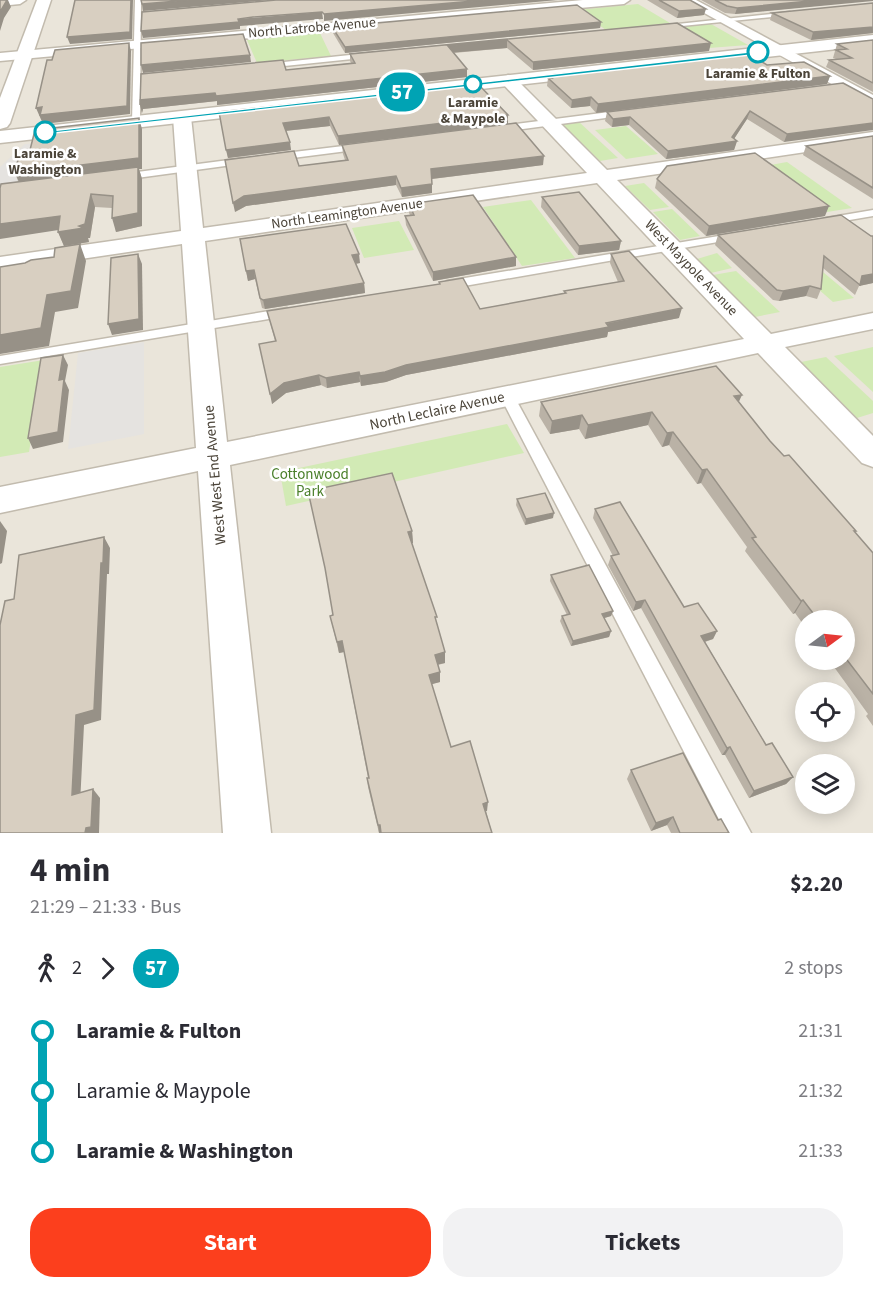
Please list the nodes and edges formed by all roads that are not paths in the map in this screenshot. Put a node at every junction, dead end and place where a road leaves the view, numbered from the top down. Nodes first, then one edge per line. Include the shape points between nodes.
1 (20, 0) edge
2 (44, 0) edge
3 (138, 0) edge
4 (624, 0) edge
5 (687, 0) edge
6 (0, 2) edge
7 (796, 13) edge
8 (149, 14) edge
9 (137, 15) junction
10 (724, 20) junction
11 (652, 27) edge
12 (873, 40) edge
13 (137, 44) junction
14 (779, 50) junction
15 (24, 54) junction
16 (382, 54) edge
17 (0, 57) edge
18 (254, 67) edge
19 (148, 77) edge
20 (136, 78) junction
21 (508, 80) junction
22 (844, 86) junction
23 (826, 88) edge
24 (873, 102) edge
25 (638, 112) edge
26 (182, 117) junction
27 (136, 122) junction
28 (0, 123) edge
29 (550, 123) junction
30 (494, 130) edge
31 (0, 137) edge
32 (873, 137) edge
33 (365, 146) edge
34 (271, 158) edge
35 (260, 159) edge
36 (187, 168) junction
37 (602, 177) junction
38 (113, 178) edge
39 (873, 213) edge
40 (814, 223) edge
41 (756, 233) edge
42 (193, 236) junction
43 (671, 248) junction
44 (0, 264) edge
45 (436, 287) edge
46 (298, 311) edge
47 (873, 321) edge
48 (201, 327) junction
49 (764, 344) junction
50 (0, 360) edge
51 (507, 396) junction
52 (873, 455) edge
53 (213, 456) junction
54 (0, 500) edge
55 (247, 833) edge
56 (739, 833) edge

1 - 6 street
2 - 15 street
3 - 9 lane
4 - 13 street, North Latrobe Avenue
5 - 10 street
7 - 10 lane
8 - 9 lane
9 - 13 lane
10 - 11 lane
10 - 14 street
12 - 14 street
13 - 15 street, North Latrobe Avenue
13 - 20 lane
14 - 21 street
14 - 22 street
15 - 17 street, North Latrobe Avenue
15 - 28 street
16 - 18 lane
19 - 20 lane
20 - 27 lane
21 - 26 street
21 - 29 street, West Maypole Avenue
22 - 23 lane
22 - 24 street
25 - 29 lane
26 - 27 street
26 - 36 street, West West End Avenue
27 - 31 street
29 - 30 lane
29 - 37 street, West Maypole Avenue
32 - 37 street, North Leamington Avenue
33 - 34 lane
35 - 36 lane
36 - 38 lane
36 - 42 street, West West End Avenue
37 - 42 street, North Leamington Avenue
37 - 43 street, West Maypole Avenue
39 - 40 lane
41 - 43 lane
42 - 44 street, North Leamington Avenue
42 - 48 street, West West End Avenue
43 - 45 lane
43 - 49 street, West Maypole Avenue
46 - 48 lane
47 - 49 street, North Leclaire Avenue
48 - 50 lane
48 - 53 street, West West End Avenue
49 - 51 street, North Leclaire Avenue
49 - 52 street, West Maypole Avenue
51 - 53 street, North Leclaire Avenue
51 - 56 lane
53 - 54 street, North Leclaire Avenue
53 - 55 street, West West End Avenue

